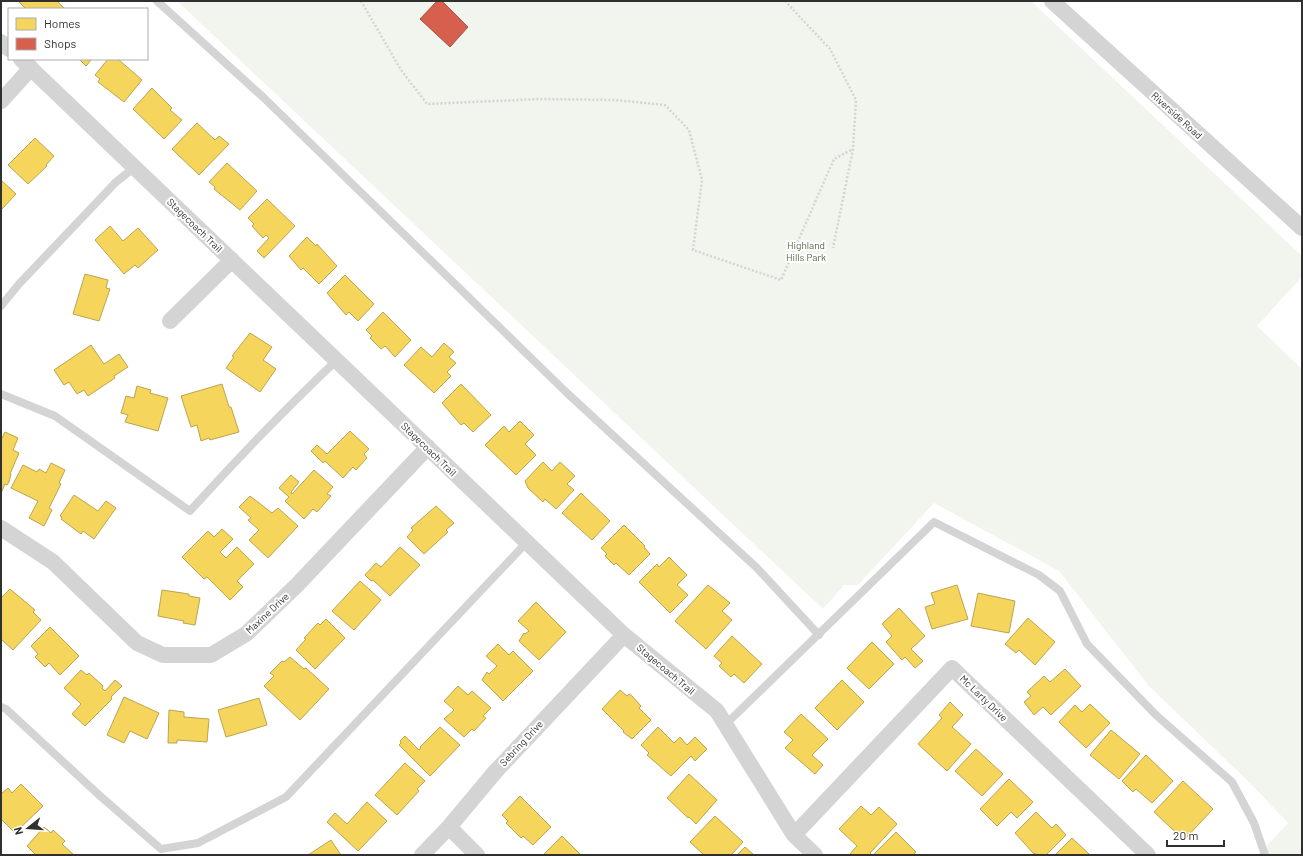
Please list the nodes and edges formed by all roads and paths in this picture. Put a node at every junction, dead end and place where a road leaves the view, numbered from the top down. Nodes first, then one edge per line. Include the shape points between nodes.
1 (157, 1) edge
2 (361, 1) edge
3 (785, 1) edge
4 (1052, 1) edge
5 (26, 64) edge
6 (1, 101) edge
7 (853, 149) junction
8 (135, 167) junction
9 (1302, 228) edge
10 (833, 248) dead end
11 (232, 260) junction
12 (1, 306) edge
13 (170, 321) dead end
14 (337, 360) junction
15 (1, 394) edge
16 (428, 447) junction
17 (1, 528) edge
18 (527, 542) junction
19 (624, 635) junction
20 (819, 635) junction
21 (1, 707) edge
22 (726, 725) junction
23 (449, 827) junction
24 (794, 835) junction
25 (422, 855) edge
26 (477, 855) edge
27 (815, 855) edge
28 (1148, 855) edge
29 (1265, 855) edge

1 - 20 lane via 264,98 567,393 757,568
2 - 7 path via 401,70 427,104 548,99 615,100 665,105 689,130 702,180 693,250 781,280 834,159
3 - 7 path via 830,49 856,100
4 - 9 street, Riverside Road
5 - 6 street
5 - 8 street, Stagecoach Trail
7 - 10 path
8 - 11 street, Stagecoach Trail
8 - 12 lane via 116,182 18,284
11 - 13 street
11 - 14 street, Stagecoach Trail
14 - 15 lane via 302,392 190,511 55,416
14 - 16 street, Stagecoach Trail
16 - 17 street, Maxine Drive via 292,590 246,634 211,655 164,655 137,643 53,562
16 - 18 street, Stagecoach Trail
18 - 19 street, Stagecoach Trail
18 - 21 lane via 286,796 198,843 161,849
19 - 22 street, Stagecoach Trail via 717,711
19 - 23 street, Sebring Drive via 495,772
20 - 22 lane
20 - 29 lane via 934,522 1039,576 1060,591 1087,644 1156,715 1232,782 1254,823
22 - 24 street, Stagecoach Trail
23 - 25 street, Sebring Drive
23 - 26 street
24 - 27 street, Stagecoach Trail
24 - 28 street, Mc Larty Drive via 952,668

